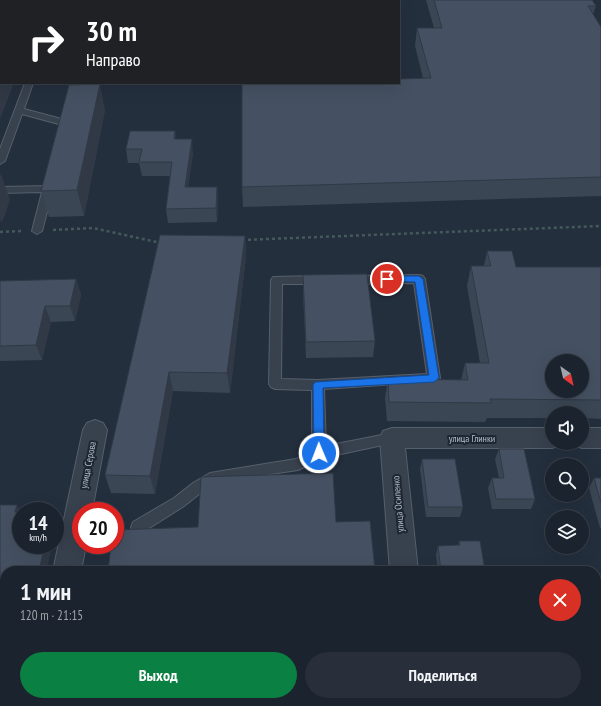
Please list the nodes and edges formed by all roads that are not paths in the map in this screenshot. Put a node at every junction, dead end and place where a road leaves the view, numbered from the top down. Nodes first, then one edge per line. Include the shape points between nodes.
1 (29, 84) edge
2 (19, 110) junction
3 (69, 111) edge
4 (0, 161) edge
5 (0, 190) edge
6 (37, 231) road end
7 (318, 385) junction
8 (95, 430) dead end
9 (392, 438) junction
10 (545, 438) edge
11 (589, 438) edge
12 (601, 438) edge
13 (319, 453) junction
14 (138, 527) dead end
15 (69, 566) edge
16 (404, 566) edge

1 - 2 lane
2 - 3 lane via 65,127
2 - 4 lane
5 - 6 lane via 49,185
7 - 7 lane via 434,378 419,279 277,280 275,384
7 - 13 lane
8 - 15 street, улица Серова
9 - 10 street, улица Глинки
9 - 13 lane
9 - 16 street, улица Осипенко
11 - 12 street
13 - 14 lane via 298,464 215,477

